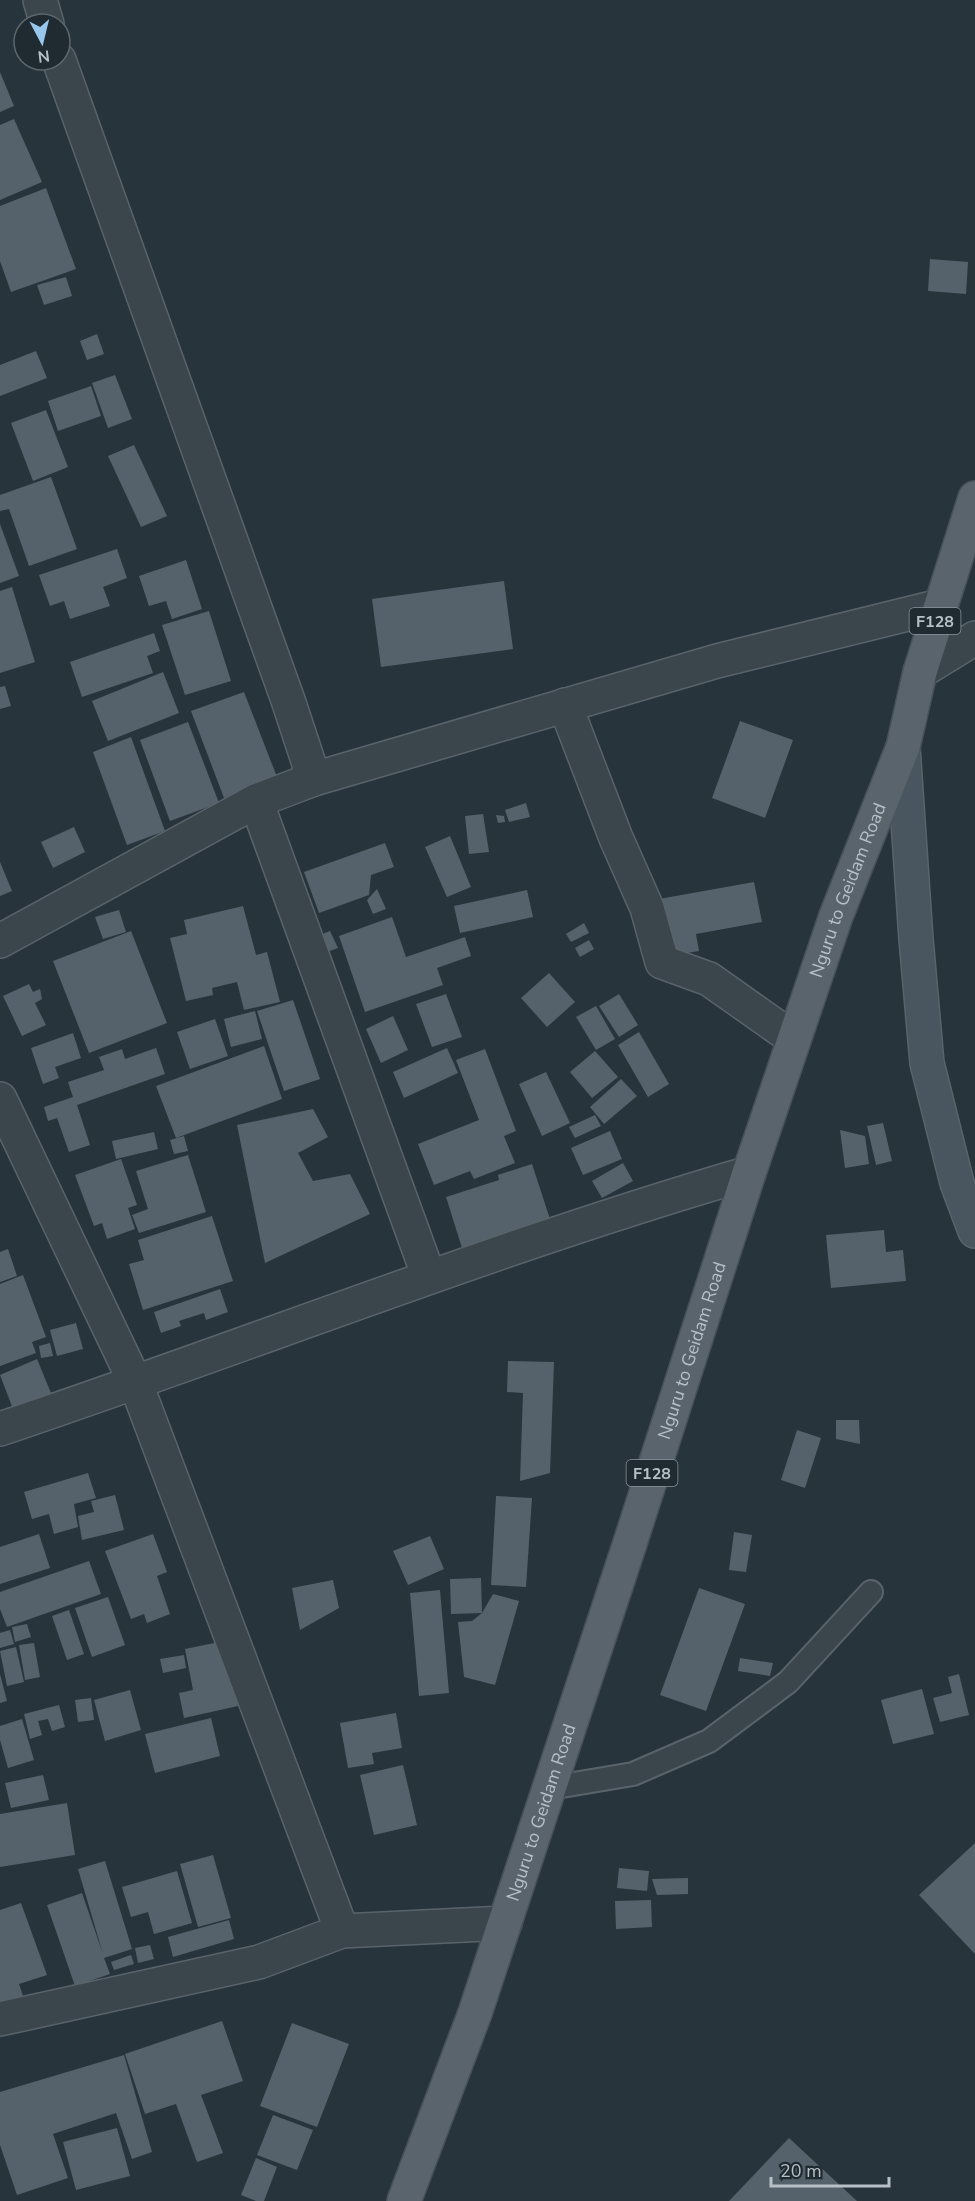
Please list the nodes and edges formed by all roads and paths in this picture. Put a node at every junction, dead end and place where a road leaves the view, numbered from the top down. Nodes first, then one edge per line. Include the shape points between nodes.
1 (63, 72) edge
2 (975, 498) edge
3 (965, 563) edge
4 (940, 606) junction
5 (975, 638) edge
6 (920, 672) junction
7 (565, 705) junction
8 (903, 747) junction
9 (314, 779) junction
10 (256, 801) junction
11 (0, 941) edge
12 (794, 1039) junction
13 (0, 1099) edge
14 (749, 1173) junction
15 (975, 1232) edge
16 (429, 1276) junction
17 (136, 1384) junction
18 (0, 1430) edge
19 (872, 1592) dead end
20 (550, 1788) junction
21 (505, 1923) junction
22 (342, 1932) junction
23 (0, 2019) edge
24 (404, 2201) edge

1 - 9 street
2 - 3 main road, Nguru to Geidam Road / F128
3 - 4 main road, Nguru to Geidam Road / F128
4 - 6 main road, Nguru to Geidam Road / F128
4 - 7 street via 717,661
5 - 6 street
6 - 8 main road, Nguru to Geidam Road / F128
7 - 9 street
7 - 12 street via 647,908 662,962 709,979
8 - 12 main road, Nguru to Geidam Road / F128 via 836,916
8 - 15 main road via 927,1063 957,1183
9 - 10 street
10 - 11 street
10 - 16 street
12 - 14 main road, Nguru to Geidam Road / F128
13 - 17 street
14 - 16 street
14 - 20 main road, Nguru to Geidam Road / F128
16 - 17 street
17 - 18 street
17 - 22 street
19 - 20 lane via 788,1682 709,1741 633,1774
20 - 21 main road, Nguru to Geidam Road / F128
21 - 22 street
21 - 24 main road, Nguru to Geidam Road / F128 via 476,2013
22 - 23 street via 259,1962

